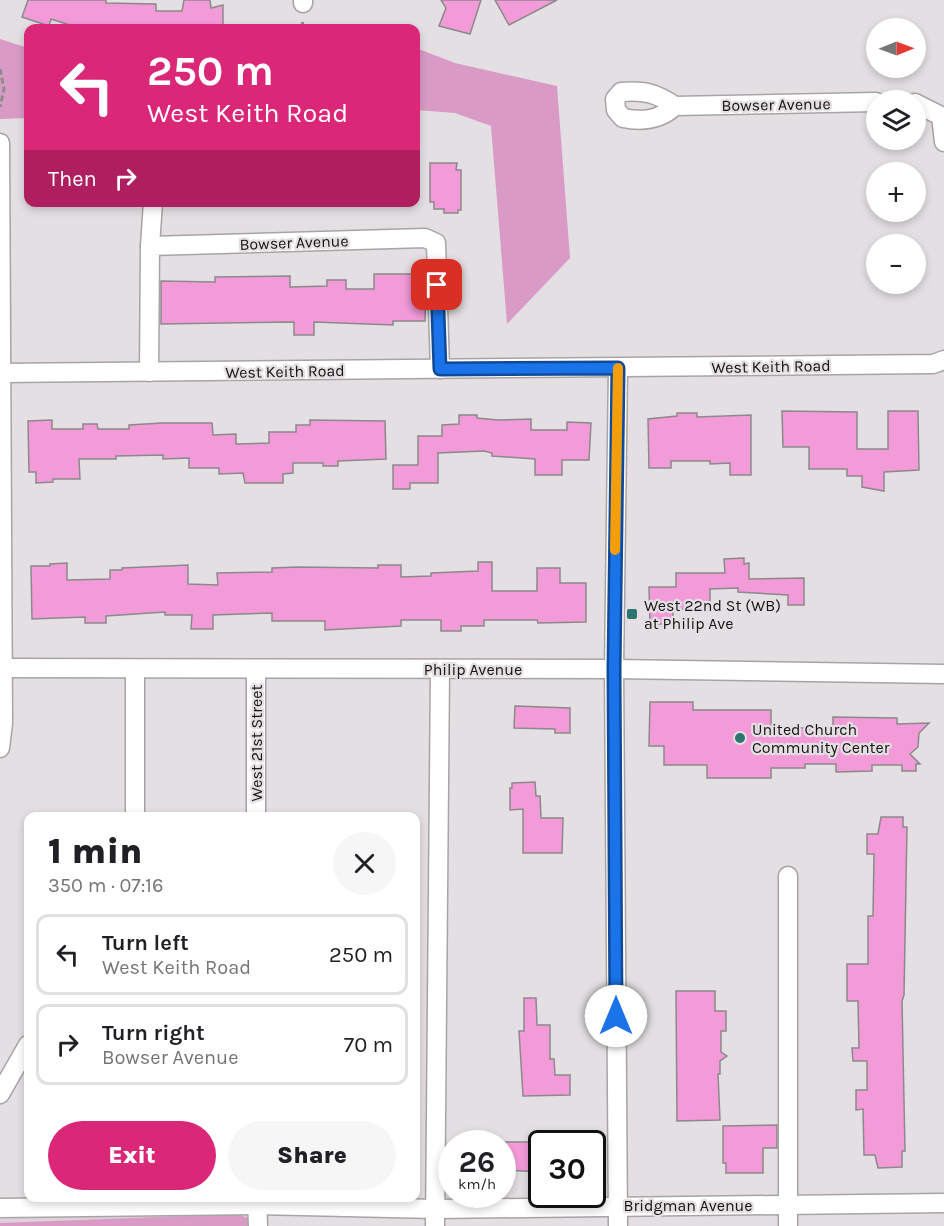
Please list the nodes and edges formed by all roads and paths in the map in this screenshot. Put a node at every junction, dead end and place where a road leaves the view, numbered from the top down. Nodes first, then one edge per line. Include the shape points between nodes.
1 (0, 69) edge
2 (866, 102) edge
3 (675, 106) dead end
4 (0, 107) edge
5 (926, 108) edge
6 (944, 142) edge
7 (0, 143) edge
8 (153, 207) edge
9 (150, 246) junction
10 (944, 360) edge
11 (618, 368) junction
12 (440, 369) junction
13 (149, 372) junction
14 (1, 373) edge
15 (2, 668) junction
16 (135, 669) junction
17 (256, 669) junction
18 (614, 669) junction
19 (440, 670) junction
20 (944, 674) edge
21 (0, 748) edge
22 (135, 812) edge
23 (256, 812) edge
24 (788, 876) dead end
25 (24, 1052) edge
26 (0, 1094) edge
27 (220, 1202) edge
28 (257, 1202) edge
29 (268, 1202) edge
30 (944, 1203) edge
31 (617, 1205) junction
32 (788, 1206) junction
33 (0, 1208) edge
34 (435, 1217) edge
35 (258, 1226) edge
36 (618, 1226) edge
37 (788, 1226) edge

1 - 4 path via 4,89
2 - 3 street, Bowser Avenue
5 - 6 street via 941,116
7 - 14 street
8 - 9 street
9 - 12 street, Bowser Avenue via 425,238 436,243
9 - 13 street
10 - 11 street, West Keith Road via 933,364
11 - 12 street, West Keith Road
11 - 18 street
12 - 13 street, West Keith Road
13 - 14 street, West Keith Road
14 - 15 street
15 - 16 street, Philip Avenue
15 - 21 street
16 - 17 street, Philip Avenue
16 - 22 street
17 - 19 street, Philip Avenue
17 - 23 street, West 21st Street
18 - 19 street, Philip Avenue
18 - 20 street, Philip Avenue
18 - 31 street
19 - 34 street
24 - 32 street
25 - 26 street
27 - 33 street, Bridgman Avenue
28 - 35 street
29 - 34 street, Bridgman Avenue
30 - 32 street, Bridgman Avenue
31 - 32 street, Bridgman Avenue
31 - 34 street, Bridgman Avenue
31 - 36 street
32 - 37 street

